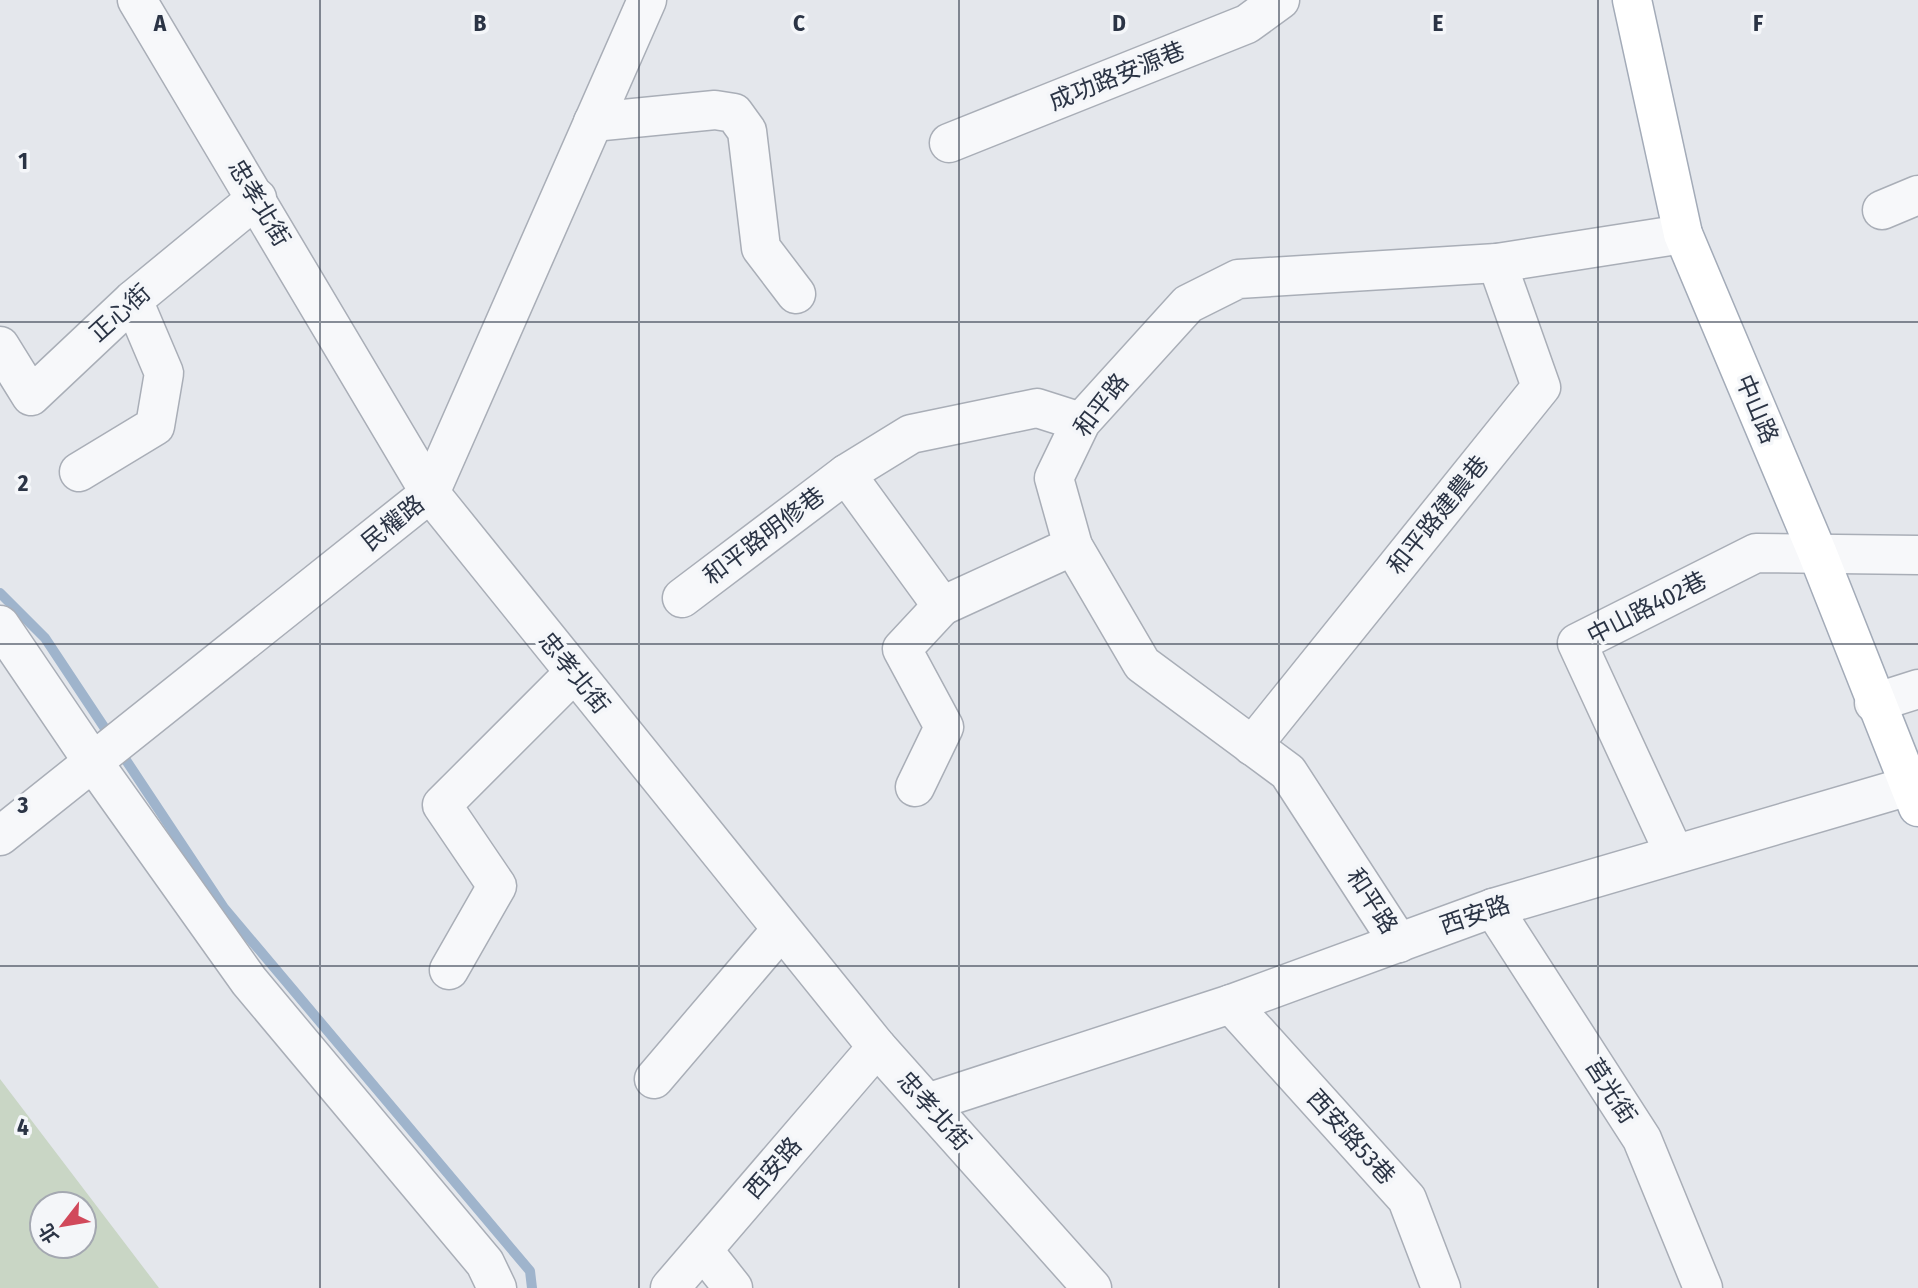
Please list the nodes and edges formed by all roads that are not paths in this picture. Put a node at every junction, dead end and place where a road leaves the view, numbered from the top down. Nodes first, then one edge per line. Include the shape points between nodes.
1 (137, 0) edge
2 (647, 0) edge
3 (1280, 0) edge
4 (1632, 0) edge
5 (593, 122) junction
6 (949, 143) dead end
7 (1918, 195) edge
8 (257, 198) junction
9 (1882, 210) dead end
10 (1683, 234) junction
11 (1497, 263) junction
12 (796, 294) dead end
13 (133, 300) junction
14 (0, 346) edge
15 (1080, 422) junction
16 (79, 472) dead end
17 (846, 474) junction
18 (430, 493) junction
19 (1073, 546) junction
20 (1817, 552) junction
21 (1918, 555) edge
22 (682, 598) dead end
23 (942, 606) junction
24 (0, 625) edge
25 (574, 673) junction
26 (1918, 689) edge
27 (1874, 704) junction
28 (1252, 746) junction
29 (93, 762) junction
30 (915, 787) dead end
31 (1914, 797) edge
32 (0, 836) edge
33 (1674, 853) junction
34 (1493, 908) junction
35 (781, 930) junction
36 (1399, 943) junction
37 (449, 970) dead end
38 (1231, 1004) junction
39 (877, 1047) junction
40 (654, 1079) dead end
41 (927, 1103) junction
42 (703, 1250) junction
43 (497, 1288) edge
44 (670, 1288) edge
45 (733, 1288) edge
46 (1092, 1288) edge
47 (1441, 1288) edge
48 (1703, 1288) edge

1 - 8 street, 忠孝北街
2 - 5 street, 民權路
3 - 6 street, 成功路安源巷 via 1247,24
4 - 10 main road, 中山路
5 - 12 street via 715,110 734,113 747,131 761,248
5 - 18 street, 民權路
7 - 9 street
8 - 13 street, 正心街
8 - 18 street, 忠孝北街
10 - 11 street, 和平路
10 - 20 main road, 中山路
11 - 15 street, 和平路 via 1238,279 1188,304
11 - 28 street, 和平路建農巷 via 1541,387
13 - 14 street, 正心街 via 32,396
13 - 16 street via 164,373 155,426
15 - 17 street, 和平路明修巷 via 1037,408 911,434
15 - 19 street, 和平路 via 1054,478
17 - 22 street, 和平路明修巷
17 - 23 street, 和平路明修巷
18 - 25 street, 忠孝北街
18 - 29 street, 民權路
19 - 23 street
19 - 28 street, 和平路 via 1142,664
20 - 21 street
20 - 27 main road, 中山路
20 - 33 street, 中山路402巷 via 1755,553 1577,643
23 - 30 street via 902,649 944,727
24 - 29 street
25 - 35 street, 忠孝北街
25 - 37 street via 442,805 497,886
26 - 27 street
27 - 31 main road, 中山路
28 - 36 street, 和平路 via 1288,772
29 - 32 street, 民權路
29 - 43 street via 250,981 485,1262
31 - 33 street, 西安路
33 - 34 street, 西安路
34 - 36 street, 西安路
34 - 48 street, 莒光街 via 1642,1139
35 - 39 street, 忠孝北街
35 - 40 street
36 - 38 street, 西安路
38 - 41 street, 西安路
38 - 47 street, 西安路53巷 via 1407,1199
39 - 41 street, 忠孝北街
39 - 42 street, 西安路
41 - 46 street, 忠孝北街
42 - 44 street, 西安路
42 - 45 street

